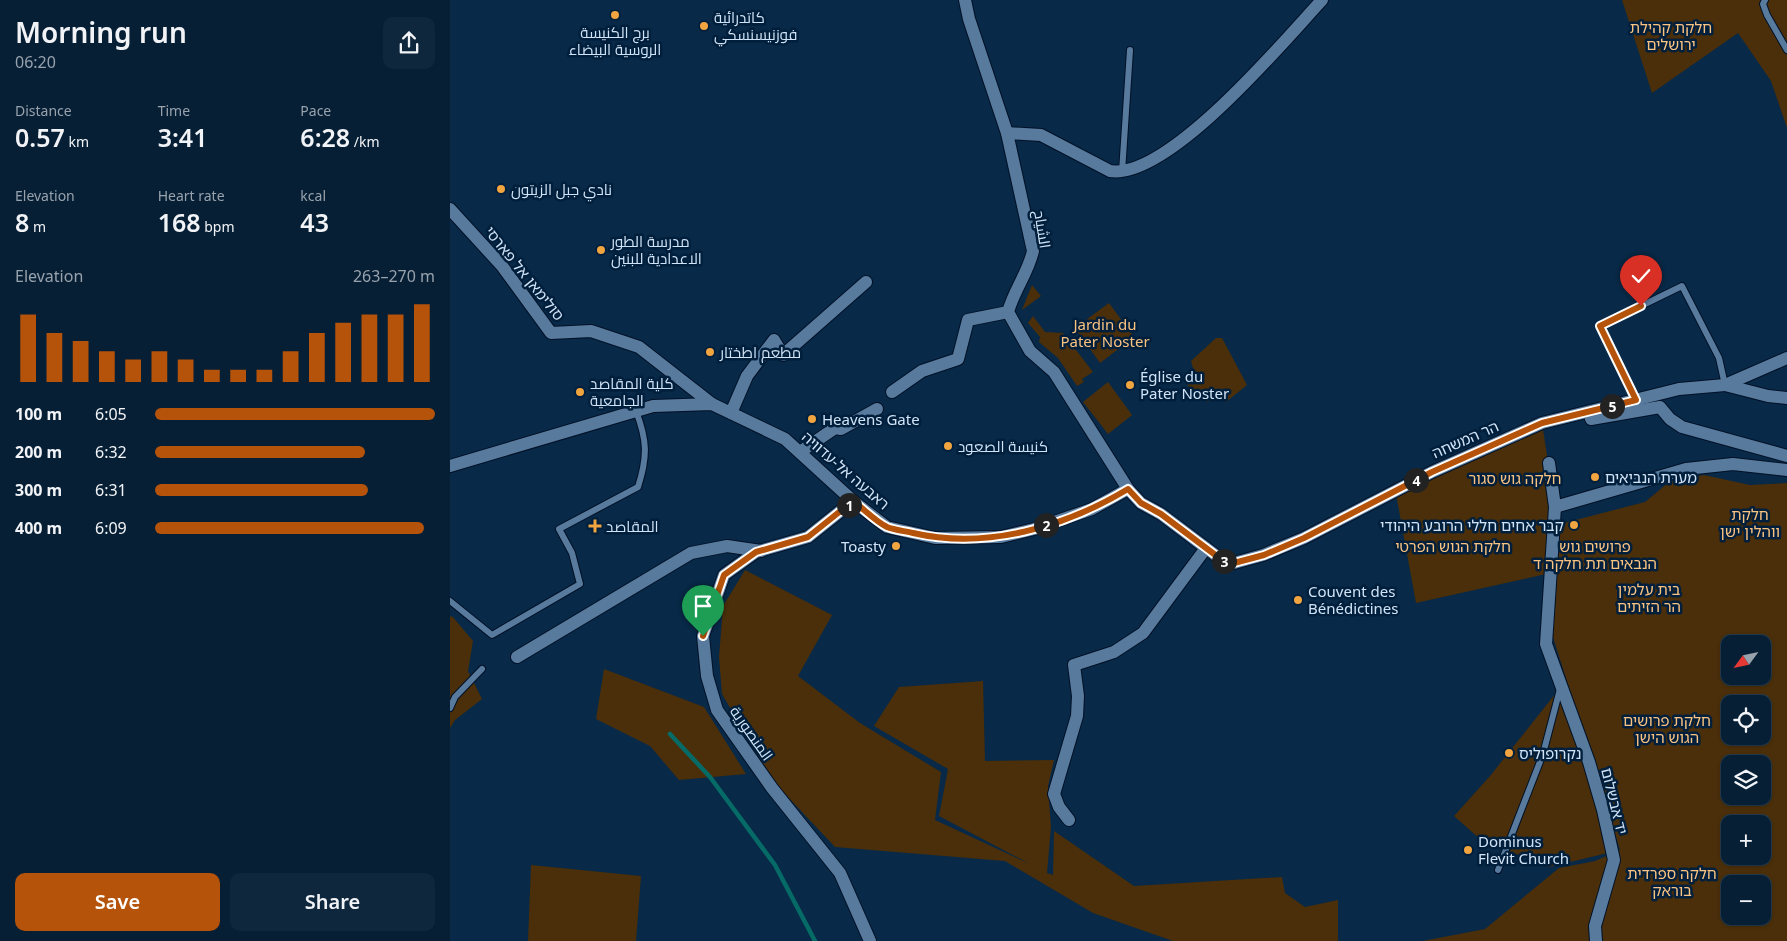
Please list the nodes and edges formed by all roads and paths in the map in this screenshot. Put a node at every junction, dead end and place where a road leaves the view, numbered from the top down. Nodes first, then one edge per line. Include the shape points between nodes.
1 (964, 0) edge
2 (1322, 0) edge
3 (1765, 0) edge
4 (1130, 50) dead end
5 (1787, 50) edge
6 (1007, 133) junction
7 (1122, 173) junction
8 (450, 209) edge
9 (866, 282) dead end
10 (1008, 312) junction
11 (1787, 358) edge
12 (1725, 385) junction
13 (892, 392) dead end
14 (1787, 398) edge
15 (1636, 400) junction
16 (712, 404) junction
17 (877, 410) dead end
18 (636, 411) junction
19 (731, 413) junction
20 (1542, 423) junction
21 (800, 452) junction
22 (1787, 456) edge
23 (1549, 463) dead end
24 (450, 466) edge
25 (1787, 470) edge
26 (1128, 489) junction
27 (853, 501) junction
28 (1555, 507) junction
29 (1206, 548) junction
30 (761, 551) junction
31 (450, 601) edge
32 (517, 657) dead end
33 (482, 669) dead end
34 (1560, 687) junction
35 (450, 708) edge
36 (1069, 820) dead end
37 (1498, 870) dead end
38 (870, 941) edge
39 (1596, 941) edge

1 - 6 street, الشياح
2 - 7 street via 1224,106 1178,142 1137,168
3 - 5 lane via 1763,4 1767,15
4 - 7 lane
6 - 7 street via 1041,135 1110,171
6 - 10 street, الشياح via 1033,251 1030,266
8 - 16 street, סולימאן אל פארסי via 502,266 551,333 591,331 639,348
9 - 19 street via 783,355 776,338 747,376
10 - 13 street via 968,320 958,359 922,371
10 - 26 street via 1030,351 1054,372
11 - 12 street, הר המשחה
12 - 14 street, הר המשחה
12 - 15 street, הר המשחה via 1679,389
12 - 15 lane via 1719,358 1682,286 1600,326
15 - 20 street, הר המשחה
16 - 18 street, ראבעה אל-עדוויה via 653,406
16 - 19 street, ראבעה אל-עדוויה
17 - 21 street via 841,429 835,428
18 - 24 street, ראבעה אל-עדוויה
18 - 31 lane via 645,436 645,464 638,487 559,529 572,553 580,584 492,635
19 - 21 street, ראבעה אל-עדוויה via 785,438
20 - 22 street via 1565,423 1660,407 1682,427
20 - 29 street, הר המשחה via 1432,472 1264,555 1234,563 1222,560
21 - 27 street, ראבעה אל-עדוויה
23 - 28 street, יד אבשלום
25 - 28 street via 1733,464 1686,469
26 - 27 street, ראבעה אל-עדוויה via 1092,509 1001,537 935,538 887,526
26 - 29 street via 1141,503
27 - 30 street, المنصورية via 808,537
28 - 34 street, יד אבשלום via 1546,644
29 - 36 street via 1143,633 1114,652 1074,665 1078,696 1076,716 1054,794
30 - 32 street via 727,546 691,553
30 - 38 street, المنصورية via 724,575 703,636 707,676 717,710 772,788 840,873
33 - 35 lane via 454,697
34 - 37 lane via 1543,754
34 - 39 street, יד אבשלום via 1589,762 1614,860 1595,926

